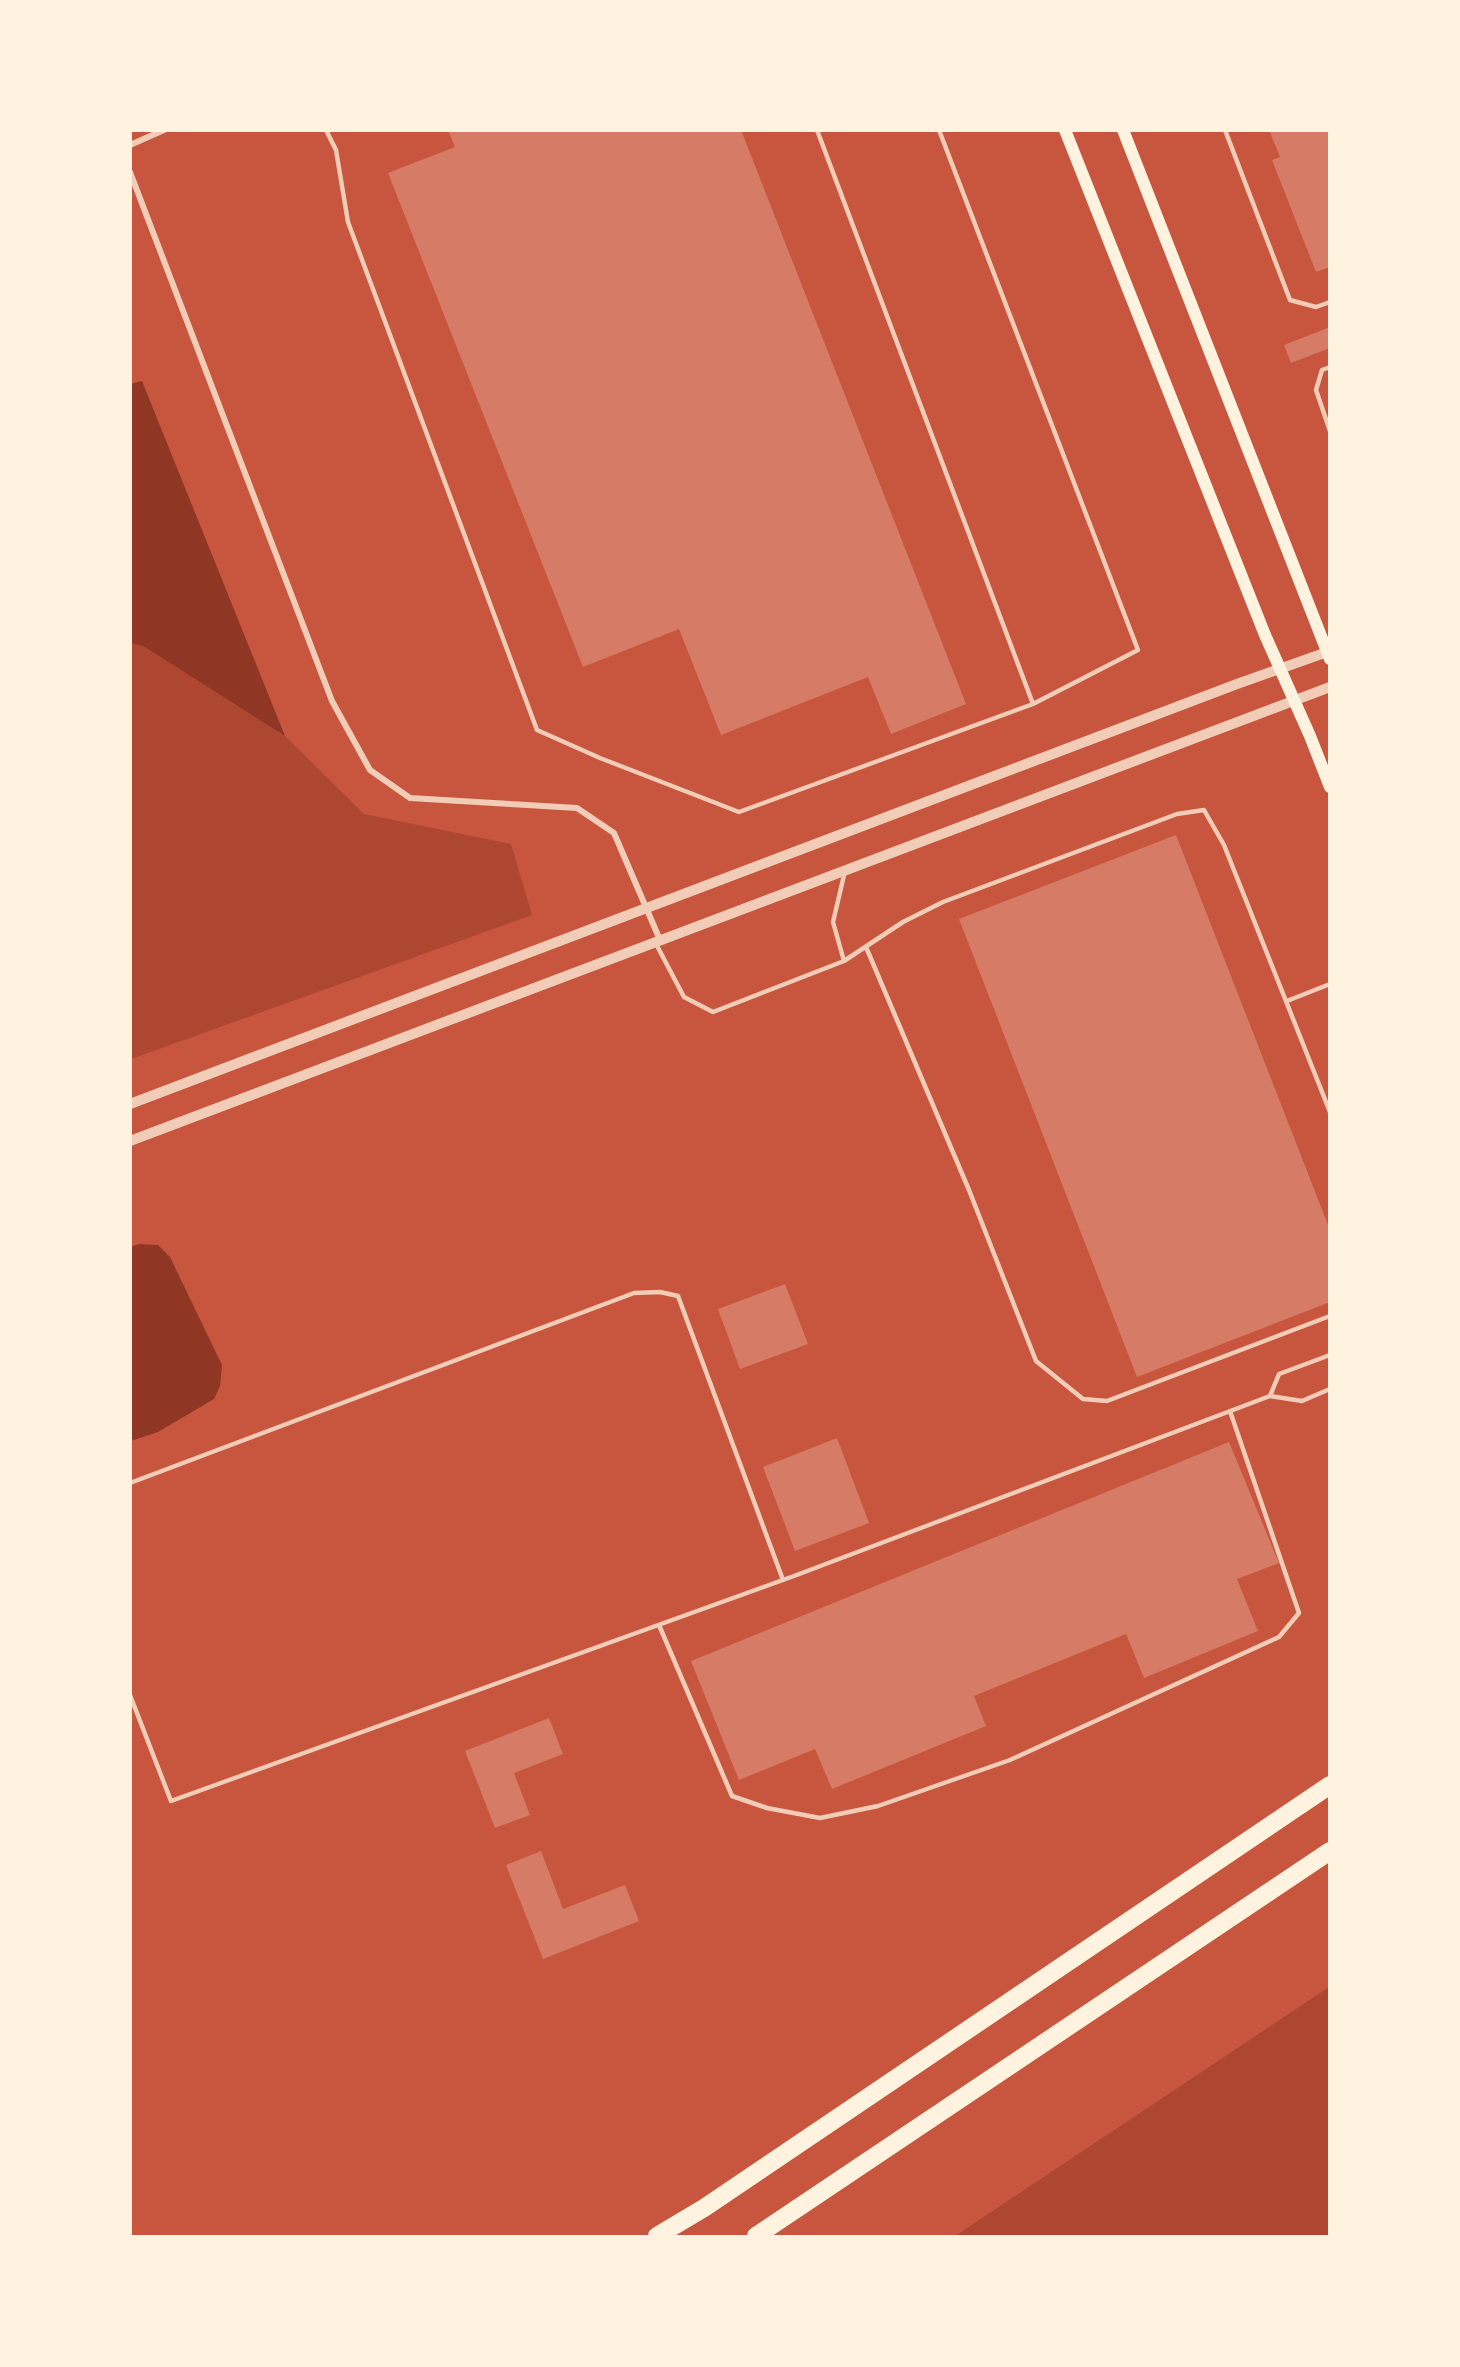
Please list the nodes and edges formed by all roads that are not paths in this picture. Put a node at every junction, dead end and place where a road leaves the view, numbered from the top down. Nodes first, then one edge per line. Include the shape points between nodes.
1 (164, 130) edge
2 (326, 130) edge
3 (817, 130) edge
4 (939, 130) edge
5 (1065, 130) edge
6 (1123, 130) edge
7 (1225, 130) edge
8 (130, 145) edge
9 (130, 172) edge
10 (1329, 302) edge
11 (1329, 367) edge
12 (1329, 431) edge
13 (1329, 654) edge
14 (1280, 669) junction
15 (1329, 687) edge
16 (1294, 700) junction
17 (1033, 704) junction
18 (1329, 787) edge
19 (846, 870) junction
20 (646, 908) junction
21 (658, 941) junction
22 (866, 947) junction
23 (844, 961) junction
24 (1329, 984) edge
25 (1287, 1001) junction
26 (130, 1104) edge
27 (1329, 1112) edge
28 (130, 1141) edge
29 (1329, 1316) edge
30 (1329, 1355) edge
31 (1329, 1389) edge
32 (1270, 1396) junction
33 (1230, 1411) junction
34 (130, 1483) edge
35 (783, 1580) junction
36 (659, 1625) junction
37 (130, 1695) edge
38 (1329, 1785) edge
39 (1329, 1851) edge
40 (657, 2236) edge
41 (756, 2236) edge

1 - 8 street
2 - 17 lane via 336,150 348,222 537,730 739,812
3 - 17 lane
4 - 17 lane via 1138,650
5 - 14 main road
6 - 13 main road
7 - 10 lane via 1290,300 1316,307
9 - 20 street via 332,701 370,770 410,798 577,808 614,833
11 - 12 lane via 1322,370 1316,390
13 - 14 street
14 - 16 main road
14 - 20 street
15 - 16 street
16 - 18 main road
16 - 19 street
19 - 21 street
19 - 23 lane via 832,922
20 - 21 street
20 - 26 street
21 - 23 lane via 684,997 712,1012
21 - 28 street
22 - 23 lane
22 - 25 lane via 943,902 1177,814 1204,810 1224,845
22 - 29 lane via 1036,1361 1083,1399 1107,1401
24 - 25 lane
25 - 27 lane
30 - 32 lane via 1279,1374
31 - 32 lane via 1302,1401
32 - 33 lane
33 - 35 lane
33 - 36 lane via 1299,1613 1280,1637 1010,1760 878,1806 820,1818 767,1808 732,1796
34 - 35 lane via 633,1293 660,1292 678,1296
35 - 36 lane
36 - 37 lane via 171,1801
38 - 40 highway
39 - 41 highway

